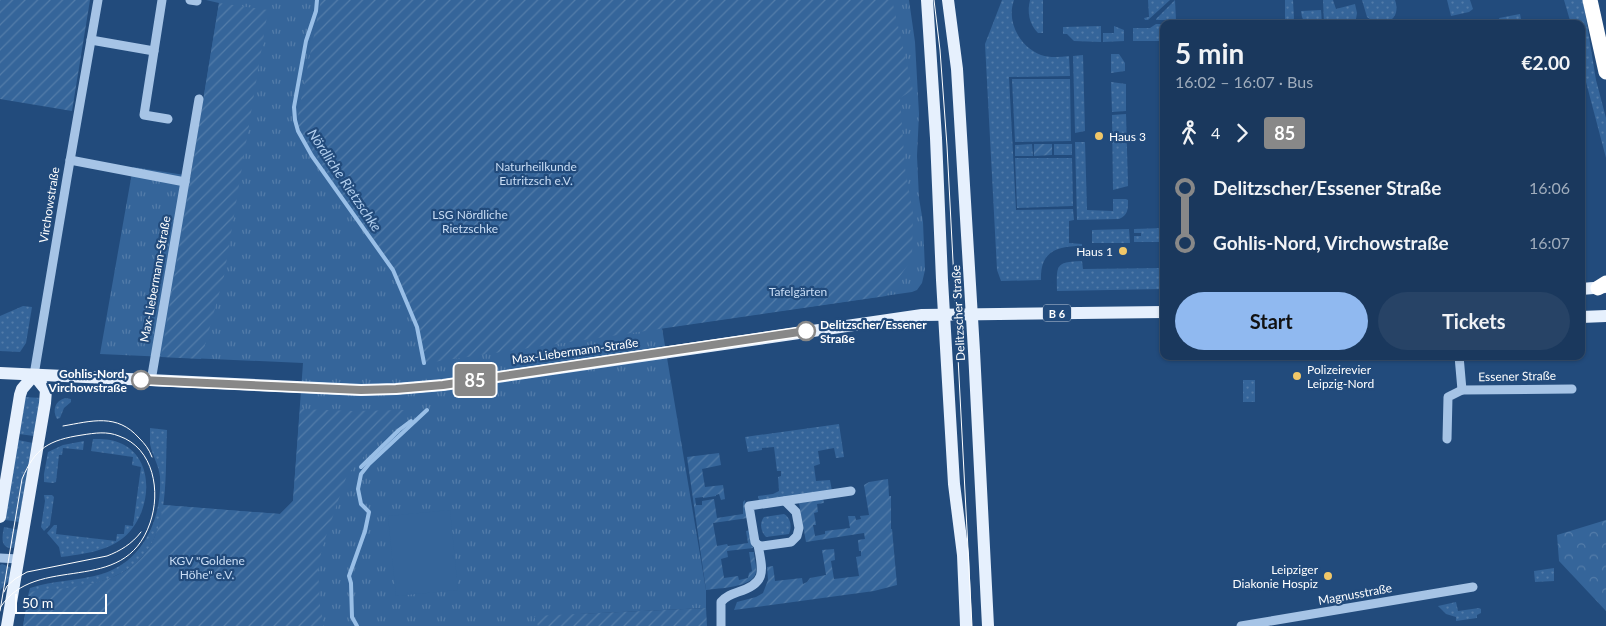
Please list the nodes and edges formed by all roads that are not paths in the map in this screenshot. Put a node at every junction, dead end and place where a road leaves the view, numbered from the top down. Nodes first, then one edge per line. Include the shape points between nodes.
1 (98, 0) edge
2 (162, 0) edge
3 (927, 0) edge
4 (948, 0) edge
5 (1590, 0) edge
6 (91, 40) junction
7 (154, 51) junction
8 (1606, 72) edge
9 (199, 99) dead end
10 (168, 119) dead end
11 (70, 160) junction
12 (185, 182) junction
13 (1603, 286) edge
14 (1585, 288) edge
15 (1160, 312) edge
16 (944, 314) junction
17 (972, 315) junction
18 (1606, 316) edge
19 (1585, 317) edge
20 (1459, 360) edge
21 (0, 373) edge
22 (34, 375) junction
23 (152, 381) junction
24 (1572, 389) dead end
25 (1462, 390) junction
26 (1447, 439) dead end
27 (850, 492) dead end
28 (785, 501) junction
29 (0, 518) edge
30 (758, 545) junction
31 (0, 558) edge
32 (18, 559) junction
33 (1473, 587) dead end
34 (7, 626) edge
35 (721, 626) edge
36 (966, 626) edge
37 (988, 626) edge
38 (1241, 626) edge

1 - 6 street, Virchowstraße
2 - 7 street
3 - 16 main road, Delitzscher Straße
4 - 17 main road, Delitzscher Straße via 957,69
5 - 8 highway
6 - 7 street
6 - 11 street, Virchowstraße
7 - 10 street via 144,115
9 - 12 street, Max-Liebermann-Straße
11 - 12 street
11 - 22 street, Virchowstraße
12 - 23 street, Max-Liebermann-Straße
13 - 14 main road
15 - 17 main road, B 6
16 - 17 main road, Max-Liebermann-Straße / B 6
16 - 23 main road, Max-Liebermann-Straße / B 6 via 907,316 443,385 396,389
16 - 36 main road, Delitzscher Straße
17 - 37 main road, Delitzscher Straße
18 - 19 main road
20 - 25 street, Essener Straße
21 - 22 main road, Max-Liebermann-Straße / B 6
22 - 23 main road, Max-Liebermann-Straße / B 6
22 - 29 main road, Virchowstraße via 20,395
22 - 32 main road via 46,390 46,395
24 - 25 street, Essener Straße
25 - 26 street, Essener Straße via 1448,397
27 - 28 street
28 - 30 street via 749,506
28 - 30 street via 796,512 797,536 790,542
30 - 35 street via 760,579 752,587 721,602
31 - 32 street
32 - 34 main road
33 - 38 street, Magnusstraße

